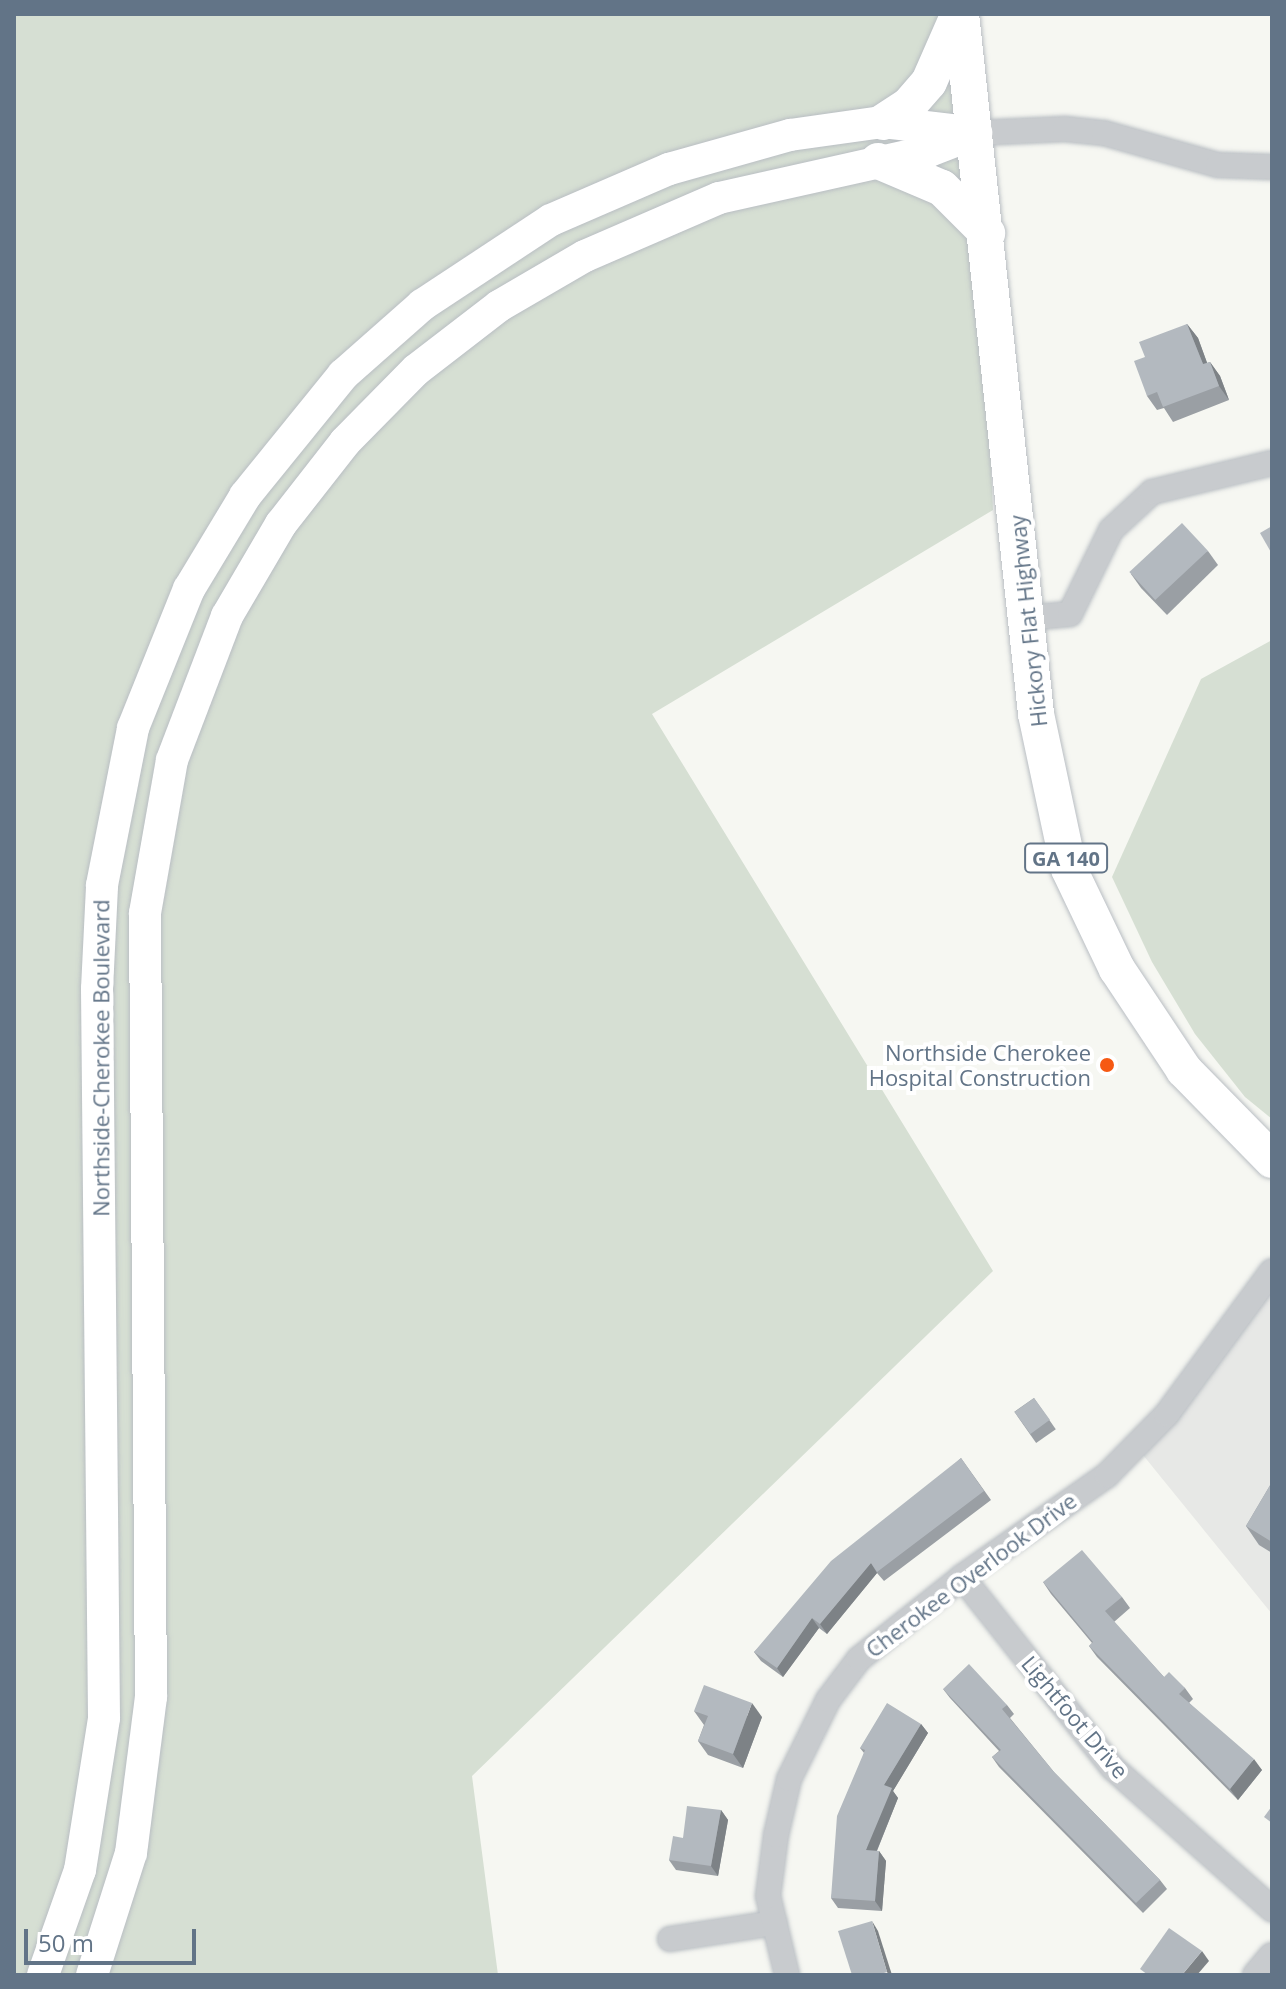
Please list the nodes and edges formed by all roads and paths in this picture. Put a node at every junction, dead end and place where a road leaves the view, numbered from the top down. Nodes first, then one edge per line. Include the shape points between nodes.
1 (960, 14) edge
2 (883, 122) junction
3 (976, 133) junction
4 (878, 161) junction
5 (1272, 167) edge
6 (987, 233) junction
7 (1272, 463) edge
8 (1026, 618) junction
9 (1272, 1160) edge
10 (1272, 1271) edge
11 (962, 1577) junction
12 (1272, 1909) edge
13 (775, 1923) junction
14 (670, 1939) dead end
15 (1272, 1955) edge
16 (43, 1975) edge
17 (92, 1975) edge
18 (787, 1975) edge
19 (1255, 1975) edge

1 - 2 main road via 929,82 909,105
1 - 3 main road, Hickory Flat Highway / GA 140
2 - 3 street, Northside-Cherokee Boulevard
2 - 16 street, Northside-Cherokee Boulevard via 790,135 669,169 551,220 465,273 383,338 308,413 217,539 168,635 133,728 102,885 97,1002 104,1718 83,1857
3 - 4 street, Northside-Cherokee Boulevard via 929,151
3 - 5 street via 1078,130 1200,161
3 - 6 main road, Hickory Flat Highway / GA 140
4 - 6 main road via 942,188
4 - 17 street, Northside-Cherokee Boulevard via 775,182 678,214 540,280 454,339 381,403 311,483 254,567 206,662 159,814 145,913 151,1697 131,1853
6 - 8 main road, Hickory Flat Highway / GA 140
7 - 8 street via 1152,492 1111,530 1070,614
8 - 9 main road, Hickory Flat Highway / GA 140 via 1036,714 1059,832 1089,915 1117,969 1184,1070
10 - 11 street, Cherokee Overlook Drive via 1167,1414 1107,1475
11 - 12 street, Lightfoot Drive via 1113,1768
11 - 13 street, Cherokee Overlook Drive via 859,1659 816,1722 789,1779 776,1835 768,1896
13 - 14 street
13 - 18 street, Cherokee Overlook Drive
15 - 19 street

